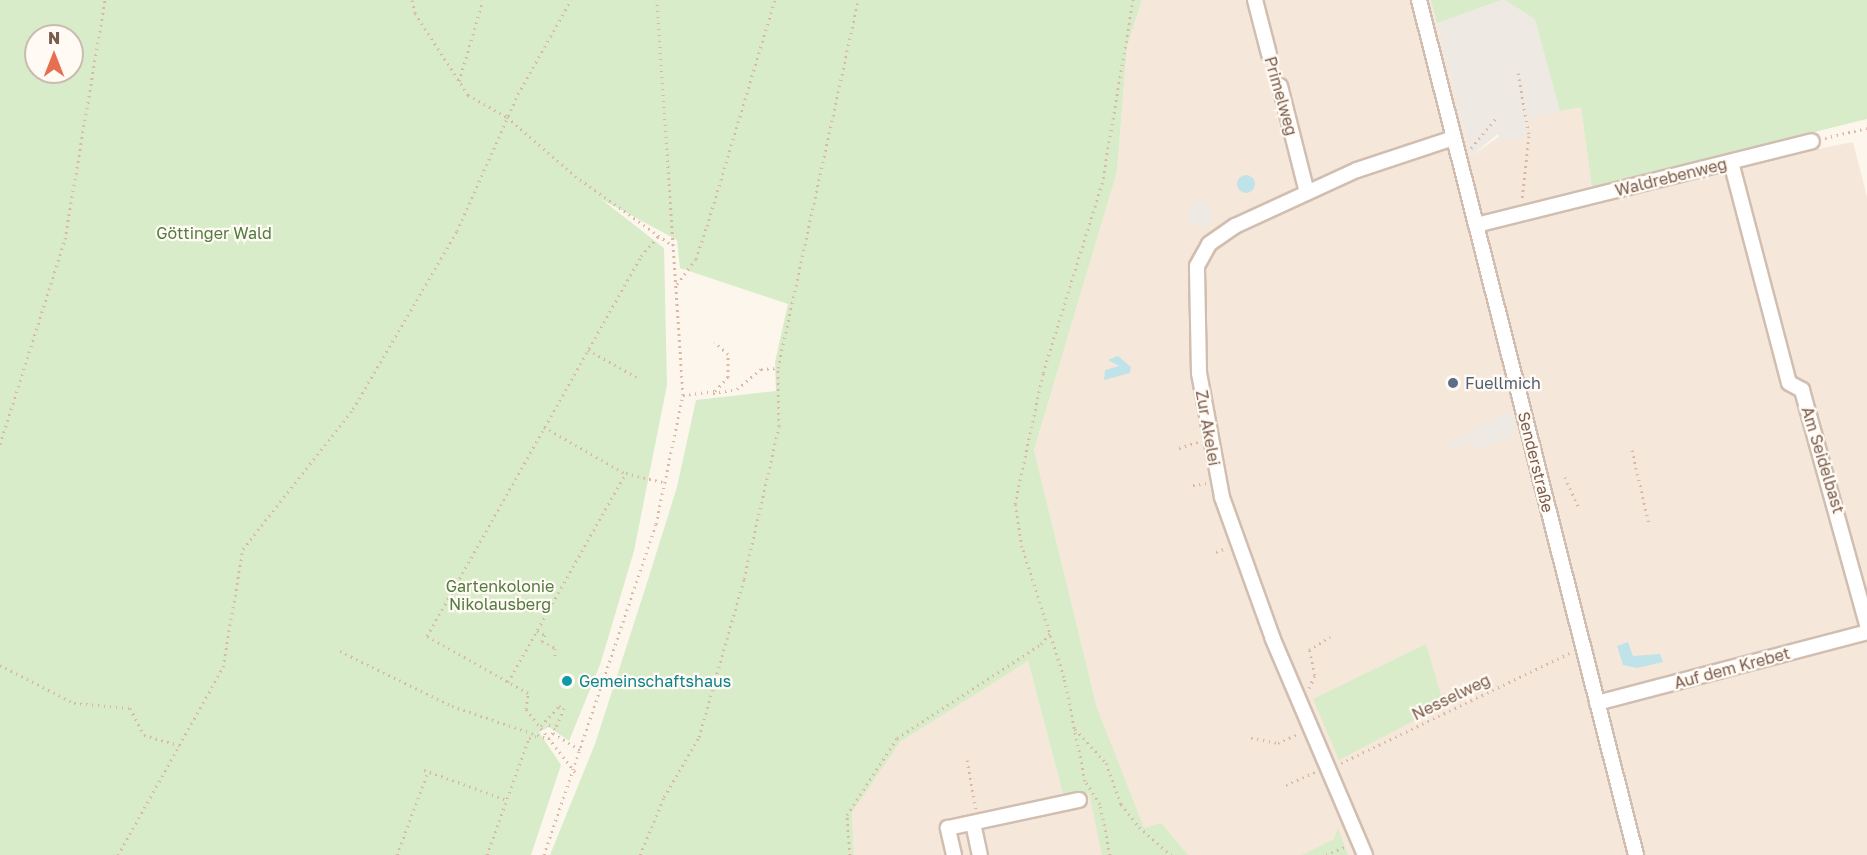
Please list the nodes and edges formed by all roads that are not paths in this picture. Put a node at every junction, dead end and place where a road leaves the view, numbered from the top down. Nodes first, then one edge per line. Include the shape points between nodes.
1 (1256, 0) edge
2 (1419, 0) edge
3 (1269, 54) dead end
4 (1280, 86) dead end
5 (1454, 138) junction
6 (1812, 141) road end
7 (1731, 162) junction
8 (1307, 193) junction
9 (1476, 225) junction
10 (1867, 625) edge
11 (1867, 632) edge
12 (1597, 703) junction
13 (1079, 800) dead end
14 (974, 823) junction
15 (954, 855) edge
16 (980, 855) edge
17 (1365, 855) edge
18 (1636, 855) edge

1 - 3 street, Primelweg
2 - 5 street, Senderstraße
4 - 8 street, Primelweg
5 - 8 street, Zur Akelei via 1388,158
5 - 9 street, Senderstraße
6 - 7 street, Waldrebenweg
7 - 9 street, Waldrebenweg
7 - 10 street, Am Seidelbast via 1790,383 1802,390
8 - 17 street, Zur Akelei via 1220,234 1202,253 1196,327 1208,440 1242,561
9 - 12 street, Senderstraße
11 - 12 street, Auf dem Krebet
12 - 18 street, Senderstraße
13 - 14 street
14 - 15 street via 948,828
14 - 16 street

